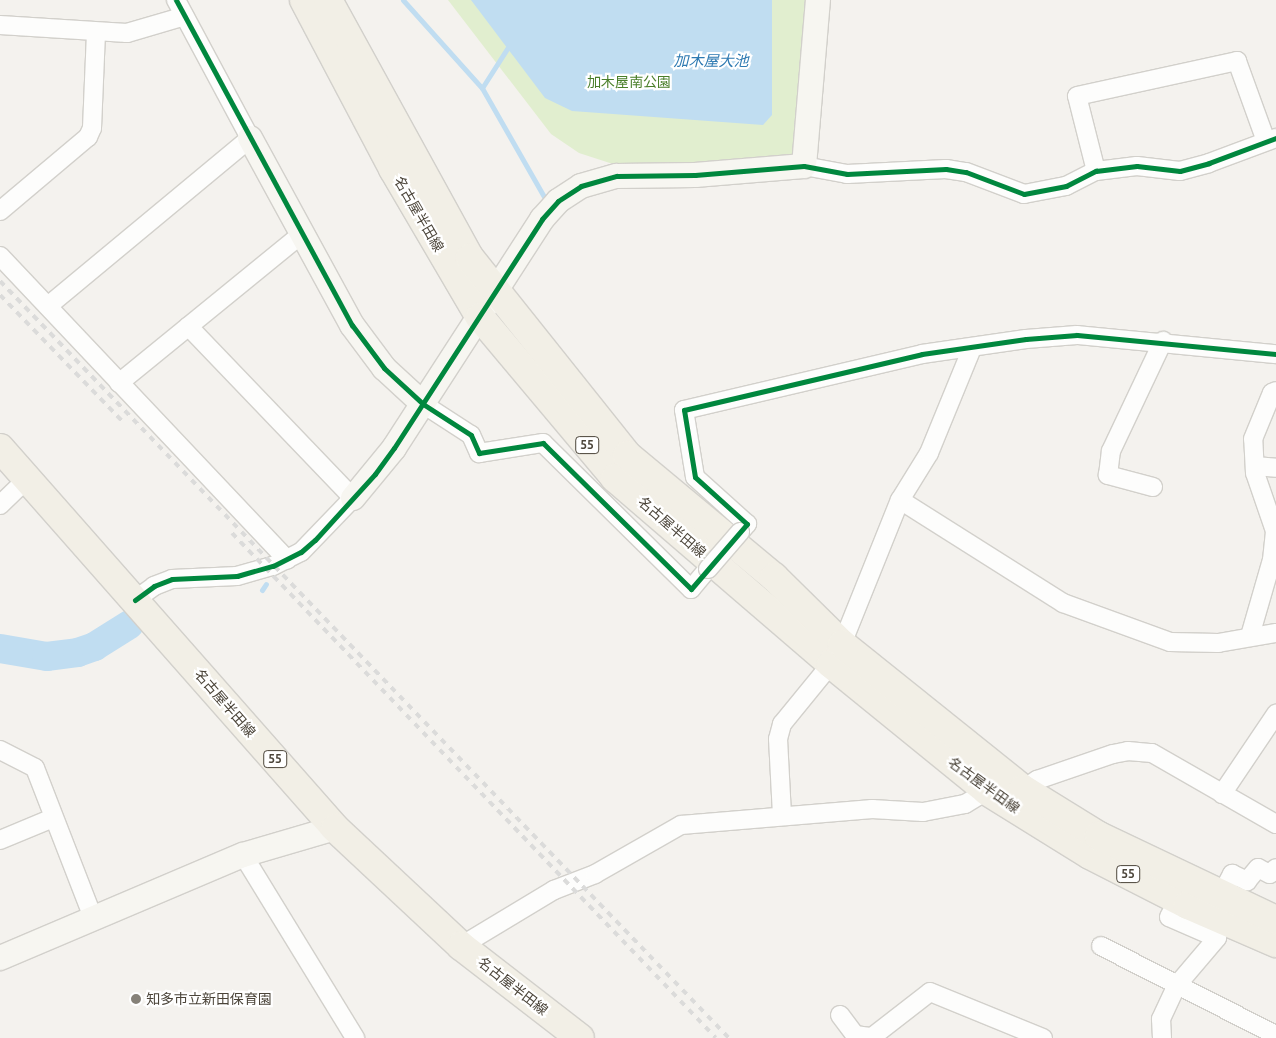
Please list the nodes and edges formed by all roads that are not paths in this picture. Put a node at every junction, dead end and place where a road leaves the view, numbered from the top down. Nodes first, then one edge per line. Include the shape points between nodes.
1 (176, 0) edge
2 (304, 0) edge
3 (328, 0) edge
4 (818, 0) edge
5 (185, 16) junction
6 (0, 25) edge
7 (96, 33) junction
8 (250, 138) junction
9 (1271, 139) edge
10 (804, 166) junction
11 (1096, 171) junction
12 (0, 211) edge
13 (303, 233) junction
14 (0, 256) edge
15 (494, 290) junction
16 (48, 306) junction
17 (480, 317) junction
18 (188, 326) junction
19 (1163, 341) junction
20 (972, 348) junction
21 (1276, 354) edge
22 (119, 383) junction
23 (1276, 391) edge
24 (423, 404) junction
25 (0, 448) edge
26 (1255, 466) junction
27 (1276, 468) edge
28 (28, 479) junction
29 (1154, 487) dead end
30 (353, 498) junction
31 (900, 500) junction
32 (0, 505) edge
33 (287, 560) junction
34 (135, 600) junction
35 (1276, 633) edge
36 (1250, 636) junction
37 (836, 654) junction
38 (1276, 714) edge
39 (0, 750) edge
40 (1024, 789) junction
41 (987, 791) junction
42 (1222, 794) junction
43 (782, 815) junction
44 (53, 818) junction
45 (1276, 824) edge
46 (336, 828) junction
47 (0, 840) edge
48 (243, 855) junction
49 (1276, 868) edge
50 (1221, 895) junction
51 (1178, 900) junction
52 (94, 920) junction
53 (1276, 920) edge
54 (1276, 943) edge
55 (461, 946) junction
56 (1101, 946) dead end
57 (0, 958) edge
58 (1177, 985) junction
59 (840, 1015) dead end
60 (1276, 1035) edge
61 (862, 1037) edge
62 (355, 1038) edge
63 (580, 1038) edge
64 (1043, 1038) edge
65 (1162, 1038) edge

1 - 5 street
2 - 17 main road, 名古屋半田線 / 55 via 394,169
3 - 15 main road, 名古屋半田線 / 55 via 470,258
4 - 10 street
5 - 7 street via 127,33
5 - 8 street
6 - 7 street
7 - 12 street via 92,128 88,137
8 - 13 street
8 - 16 street
9 - 11 street via 1180,171 1137,166
9 - 11 street via 1238,61 1077,96
10 - 11 street via 847,174 946,169 966,172 1024,194 1066,186
10 - 15 street via 694,175 617,176 581,186 550,209
13 - 18 street
13 - 24 street via 364,343 396,381
14 - 16 street
15 - 17 street
15 - 37 main road, 名古屋半田線 / 55 via 627,455 774,577
16 - 22 street
17 - 24 street
17 - 37 main road, 名古屋半田線 / 55 via 616,478
18 - 22 street
18 - 30 street
19 - 20 street via 1076,334
19 - 21 street
19 - 29 street via 1111,451 1108,475
20 - 24 street, bridge via 922,354 684,410 695,477 748,524 691,589 543,443 479,453 472,435
20 - 31 street via 929,453
22 - 33 street
23 - 26 street via 1272,393 1253,439
24 - 30 street via 375,474
25 - 28 main road, 名古屋半田線 / 55
26 - 27 street
26 - 36 street via 1275,531 1272,560
28 - 32 street
28 - 34 main road, 名古屋半田線 / 55
30 - 33 street via 315,540
31 - 36 street via 1063,603 1170,642 1218,643
31 - 37 street
33 - 34 street via 237,576 172,579 154,586
34 - 46 main road, 名古屋半田線 / 55
35 - 36 street
37 - 40 main road, 名古屋半田線 / 55
37 - 41 main road, 名古屋半田線 / 55
37 - 43 street via 782,724 778,739
38 - 42 street
39 - 44 street via 35,768
40 - 42 street via 1037,780 1128,751 1152,753
40 - 50 main road, 名古屋半田線 / 55 via 1099,836
41 - 43 street via 965,804 923,812 872,809
41 - 51 main road, 名古屋半田線 / 55 via 1090,855
42 - 45 street
43 - 55 street via 693,823 669,829 595,874 554,890
44 - 47 street
44 - 52 street
46 - 48 street
46 - 55 main road, 名古屋半田線 / 55
48 - 52 street
48 - 62 street
49 - 50 street via 1270,874 1258,868 1247,881 1232,874
50 - 53 main road, 名古屋半田線 / 55
51 - 54 main road, 名古屋半田線 / 55
51 - 58 street via 1169,917 1217,938
52 - 57 street
55 - 63 main road, 名古屋半田線 / 55
56 - 58 street
58 - 60 street
58 - 65 street via 1161,1019
59 - 61 street
61 - 64 street via 930,992

